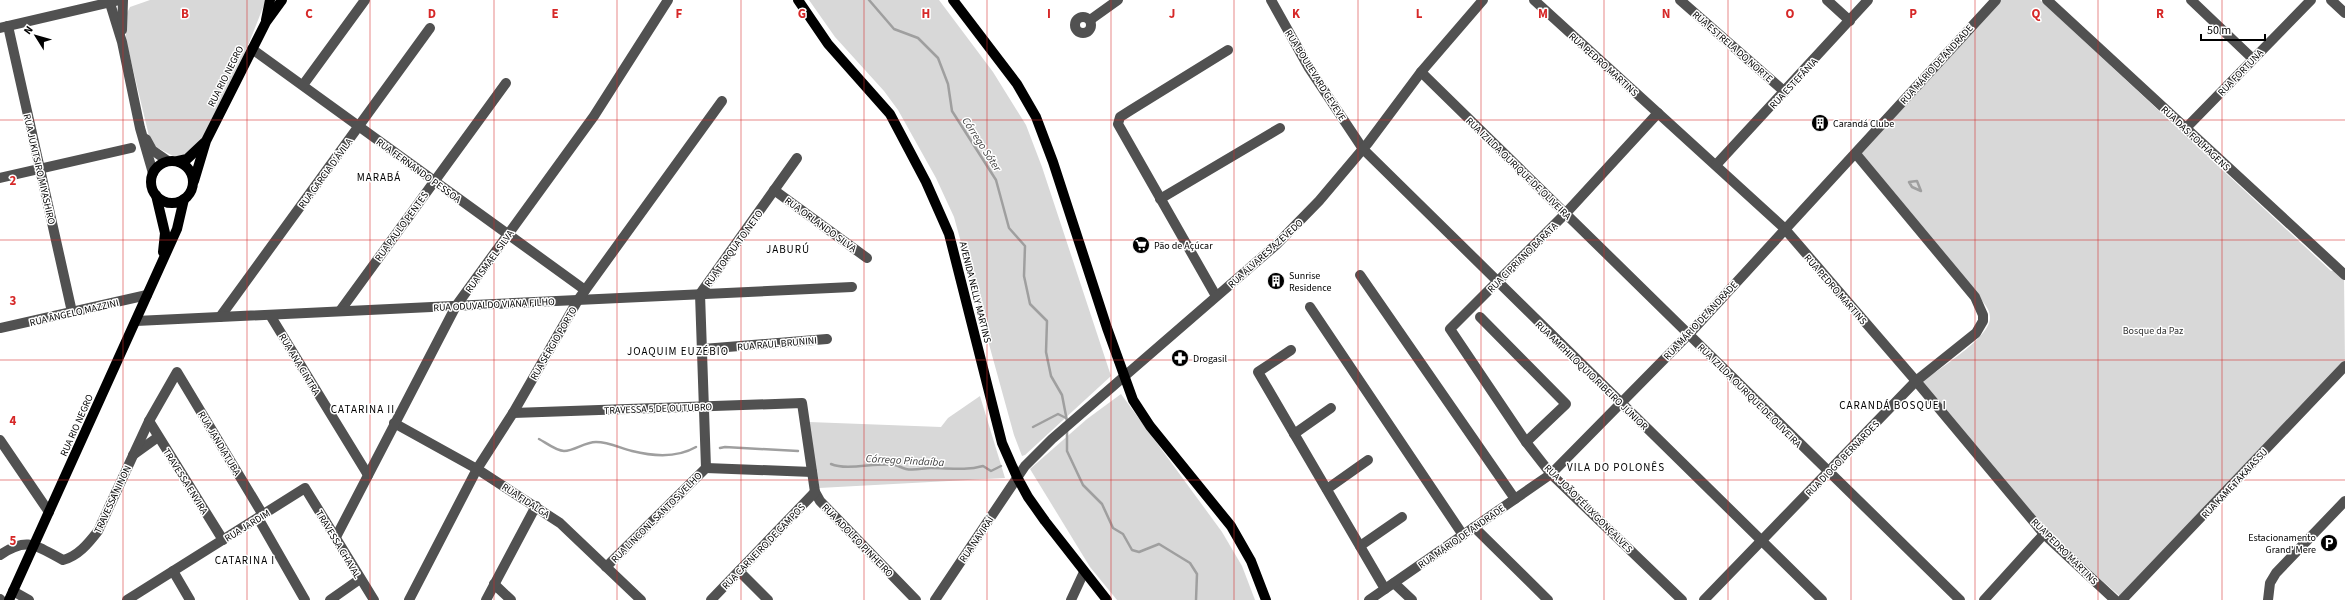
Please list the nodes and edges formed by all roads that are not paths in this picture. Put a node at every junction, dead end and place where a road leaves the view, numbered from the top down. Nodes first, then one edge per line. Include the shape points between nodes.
1 (123, 0) edge
2 (270, 0) edge
3 (282, 0) edge
4 (365, 0) edge
5 (668, 0) edge
6 (798, 0) edge
7 (953, 0) edge
8 (1118, 0) edge
9 (1271, 0) edge
10 (1484, 0) edge
11 (1534, 0) edge
12 (1680, 0) edge
13 (1827, 0) edge
14 (1868, 0) edge
15 (1996, 0) edge
16 (2046, 0) edge
17 (2191, 0) edge
18 (2311, 0) edge
19 (2331, 0) edge
20 (113, 1) edge
21 (2345, 13) edge
22 (1090, 20) dead end
23 (1850, 21) junction
24 (266, 22) junction
25 (4, 27) edge
26 (430, 28) dead end
27 (122, 42) junction
28 (252, 50) junction
29 (1228, 50) dead end
30 (2253, 59) junction
31 (1421, 72) junction
32 (506, 82) dead end
33 (303, 85) junction
34 (1785, 92) junction
35 (722, 101) dead end
36 (1658, 113) junction
37 (359, 126) junction
38 (140, 128) junction
39 (1280, 128) dead end
40 (2186, 128) junction
41 (206, 141) junction
42 (131, 148) dead end
43 (1363, 149) junction
44 (1856, 154) junction
45 (797, 158) dead end
46 (173, 161) junction
47 (1716, 165) junction
48 (40, 169) junction
49 (153, 173) junction
50 (0, 178) edge
51 (194, 181) junction
52 (434, 181) junction
53 (774, 190) junction
54 (156, 195) junction
55 (184, 199) junction
56 (1160, 199) junction
57 (1566, 213) junction
58 (1784, 228) junction
59 (508, 234) junction
60 (867, 258) dead end
61 (162, 259) junction
62 (1360, 275) dead end
63 (2345, 275) edge
64 (1497, 281) junction
65 (852, 286) dead end
66 (585, 290) junction
67 (700, 294) junction
68 (147, 295) junction
69 (1216, 296) junction
70 (578, 300) junction
71 (456, 306) junction
72 (1310, 307) dead end
73 (340, 311) junction
74 (72, 312) junction
75 (270, 315) junction
76 (220, 317) junction
77 (1480, 317) dead end
78 (136, 321) junction
79 (0, 328) edge
80 (1450, 329) joint
81 (1689, 334) junction
82 (827, 339) dead end
83 (702, 349) junction
84 (1291, 350) dead end
85 (2345, 366) edge
86 (177, 372) joint
87 (1124, 377) junction
88 (1916, 381) junction
89 (1621, 402) junction
90 (802, 403) joint
91 (705, 406) junction
92 (1331, 408) dead end
93 (513, 413) junction
94 (148, 421) junction
95 (394, 423) junction
96 (1294, 434) junction
97 (158, 437) junction
98 (0, 440) edge
99 (1526, 442) junction
100 (132, 456) junction
101 (1368, 460) dead end
102 (706, 468) junction
103 (477, 469) junction
104 (812, 472) junction
105 (1829, 472) junction
106 (1551, 474) junction
107 (368, 475) junction
108 (1017, 477) junction
109 (305, 488) joint
110 (1327, 489) junction
111 (815, 492) junction
112 (1515, 499) junction
113 (2345, 501) edge
114 (536, 506) junction
115 (49, 512) junction
116 (260, 516) junction
117 (1402, 517) dead end
118 (1474, 527) junction
119 (1463, 534) junction
120 (2044, 534) junction
121 (336, 538) junction
122 (223, 540) junction
123 (1761, 541) junction
124 (34, 545) junction
125 (1360, 546) junction
126 (0, 555) edge
127 (606, 567) junction
128 (173, 571) junction
129 (739, 571) junction
130 (1084, 572) junction
131 (360, 579) junction
132 (1394, 583) junction
133 (494, 584) junction
134 (1385, 589) junction
135 (11, 596) edge
136 (28, 600) edge
137 (127, 600) edge
138 (190, 600) edge
139 (305, 600) edge
140 (330, 600) edge
141 (374, 600) edge
142 (409, 600) edge
143 (486, 600) edge
144 (511, 600) edge
145 (640, 600) edge
146 (711, 600) edge
147 (768, 600) edge
148 (916, 600) edge
149 (935, 600) edge
150 (1071, 600) edge
151 (1107, 600) edge
152 (1266, 600) edge
153 (1369, 600) edge
154 (1412, 600) edge
155 (1548, 600) edge
156 (1682, 600) edge
157 (1704, 600) edge
158 (1822, 600) edge
159 (1960, 600) edge
160 (1984, 600) edge
161 (2115, 600) edge
162 (2122, 600) edge
163 (2268, 600) edge

1 - 27 street
2 - 24 main road, RUA RIO NEGRO
3 - 24 main road, RUA RIO NEGRO
4 - 33 street
5 - 59 street, RUA ISMAEL SILVA via 594,116
6 - 108 main road, AVENIDA NELLY MARTINS via 828,44 890,114 944,220 1002,443
7 - 87 main road via 1017,84 1036,118
8 - 22 street
9 - 43 street, RUA BOULEVARD GEVEVE via 1309,68
10 - 31 street, RUA ÁLVARES AZEVEDO
11 - 36 street, RUA PEDRO MARTINS
12 - 34 street, RUA ESTRELA DO NORTE
13 - 23 street
14 - 23 street, RUA ESTEFÂNIA
15 - 44 street, RUA MÁRIO DE ANDRADE
16 - 40 street, RUA DAS FOLHAGENS
17 - 30 street
18 - 30 street, RUA FORTUNA
19 - 21 street
20 - 25 street
20 - 27 street
23 - 34 street, RUA ESTEFÂNIA
24 - 28 main road, RUA RIO NEGRO
25 - 48 street, RUA JUKITSIRO MIYASHIRO
26 - 37 street, RUA GARCIA D'ÁVILA
27 - 38 street
28 - 33 street, RUA FERNANDO PESSOA
28 - 41 main road, RUA RIO NEGRO
29 - 56 street via 1120,117 1118,124 1125,140
30 - 40 street, RUA FORTUNA
31 - 43 street, RUA ÁLVARES AZEVEDO
31 - 57 street, RUA IZILDA OURIQUE DE OLIVEIRA
32 - 52 street, RUA PAULO PENTES
33 - 37 street, RUA FERNANDO PESSOA
34 - 47 street, RUA ESTEFÂNIA
35 - 66 street, RUA SÉRGIO PORTO
36 - 47 street, RUA PEDRO MARTINS
36 - 57 street, RUA CIPRIANO BARATA
37 - 52 street, RUA FERNANDO PESSOA
37 - 76 street, RUA GARCIA D'ÁVILA
38 - 46 street via 152,150
38 - 49 street
39 - 56 street
40 - 63 street, RUA DAS FOLHAGENS
41 - 46 main road, RUA RIO NEGRO via 187,159
41 - 51 main road, RUA RIO NEGRO
42 - 48 street
43 - 64 street, RUA AMPHILOQUIO RIBEIRO JÚNIOR
43 - 69 street, RUA ÁLVARES AZEVEDO via 1287,234
44 - 58 street, RUA MÁRIO DE ANDRADE
44 - 88 street, RUA DIOGO BERNARDES via 1975,297 1982,309 1983,321 1976,333
45 - 53 street, RUA TORQUATO NETO
46 - 49 main road via 159,165
46 - 51 main road via 189,168
47 - 58 street, RUA PEDRO MARTINS
48 - 50 street
48 - 74 street, RUA JUKITSIRO MIYASHIRO
49 - 54 main road via 152,184
51 - 55 main road via 191,191
52 - 59 street, RUA FERNANDO PESSOA
52 - 73 street, RUA PAULO PENTES
53 - 60 street, RUA ORLANDO SILVA
53 - 67 street, RUA TORQUATO NETO
54 - 55 main road via 164,201 174,203
54 - 61 main road, RUA RIO NEGRO via 165,233
55 - 61 main road, RUA RIO NEGRO via 177,229
56 - 69 street
57 - 64 street, RUA CIPRIANO BARATA
57 - 81 street, RUA IZILDA OURIQUE DE OLIVEIRA
58 - 81 street, RUA MÁRIO DE ANDRADE
58 - 88 street, RUA PEDRO MARTINS
59 - 66 street, RUA FERNANDO PESSOA
59 - 71 street, RUA ISMAEL SILVA
61 - 68 main road, RUA RIO NEGRO
62 - 112 street
64 - 80 street, RUA CIPRIANO BARATA
64 - 89 street, RUA AMPHILOQUIO RIBEIRO JÚNIOR
65 - 67 street, RUA ODUVALDO VIANA FILHO
66 - 70 street, RUA SÉRGIO PORTO
67 - 70 street, RUA ODUVALDO VIANA FILHO
67 - 83 street, RUA TORQUATO NETO
68 - 74 street, RUA ÂNGELO MAZZINI
68 - 78 main road, RUA RIO NEGRO
69 - 87 street, RUA ÁLVARES AZEVEDO
70 - 71 street, RUA ODUVALDO VIANA FILHO
70 - 93 street, RUA SÉRGIO PORTO
71 - 73 street, RUA ODUVALDO VIANA FILHO
71 - 95 street, RUA ISMAEL SILVA
72 - 119 street
73 - 75 street, RUA ODUVALDO VIANA FILHO
74 - 79 street, RUA ÂNGELO MAZZINI
75 - 76 street, RUA ODUVALDO VIANA FILHO
75 - 107 street, RUA ANA CINTRA
76 - 78 street, RUA ODUVALDO VIANA FILHO
77 - 99 street via 1566,404
78 - 115 main road, RUA RIO NEGRO
80 - 99 street, RUA JOÃO FÉLIX GONÇALVES
81 - 89 street, RUA MÁRIO DE ANDRADE
81 - 105 street, RUA IZILDA OURIQUE DE OLIVEIRA
82 - 83 street, RUA RAUL BRUNINI
83 - 91 street, RUA TORQUATO NETO
84 - 96 street via 1258,372
85 - 162 street, RUA KAME TAKAIASSU
86 - 94 street, TRAVESSA NINON
86 - 116 street, RUA JANDIATUBA
87 - 108 street, RUA ÁLVARES AZEVEDO via 1052,439
87 - 152 main road via 1147,423 1231,526 1251,561
88 - 105 street, RUA DIOGO BERNARDES
88 - 120 street, RUA PEDRO MARTINS
89 - 106 street, RUA MÁRIO DE ANDRADE
89 - 123 street, RUA AMPHILOQUIO RIBEIRO JÚNIOR
90 - 91 street, TRAVESSA 5 DE OUTUBRO
90 - 104 street, RUA ADOLFO PINHEIRO
91 - 93 street, TRAVESSA 5 DE OUTUBRO
91 - 102 street, RUA TORQUATO NETO
92 - 96 street
93 - 103 street, RUA SÉRGIO PORTO
94 - 97 street, TRAVESSA ENVIRA
94 - 100 street, TRAVESSA NINON
95 - 103 street, RUA FIDALGA
95 - 107 street, RUA ISMAEL SILVA
96 - 110 street
97 - 100 street, TRAVESSA NINON
97 - 122 street, TRAVESSA ENVIRA
98 - 115 street
99 - 106 street, RUA JOÃO FÉLIX GONÇALVES
100 - 124 street, TRAVESSA NINON via 98,531 73,557 63,560
101 - 110 street
102 - 104 street
102 - 127 street, RUA LINCONL SANTOS VELHO
103 - 114 street, RUA FIDALGA
103 - 142 street, RUA SÉRGIO PORTO
104 - 111 street, RUA ADOLFO PINHEIRO
105 - 123 street, RUA DIOGO BERNARDES
105 - 159 street, RUA IZILDA OURIQUE DE OLIVEIRA
106 - 112 street, RUA MÁRIO DE ANDRADE
106 - 156 street, RUA JOÃO FÉLIX GONÇALVES
107 - 121 street, RUA ISMAEL SILVA
108 - 130 main road, AVENIDA NELLY MARTINS via 1032,503
108 - 149 street, RUA NAVIRAÍ
109 - 116 street, RUA JARDIM
109 - 121 street, TRAVESSA CHAVAL
110 - 125 street
111 - 129 street, RUA CARNEIRO DE CAMPOS
111 - 148 street, RUA ADOLFO PINHEIRO via 820,501
112 - 118 street, RUA MÁRIO DE ANDRADE
113 - 163 street via 2276,573 2270,583
114 - 127 street, RUA FIDALGA via 560,523
114 - 133 street
115 - 124 main road, RUA RIO NEGRO
116 - 122 street, RUA JARDIM
116 - 139 street, RUA JANDIATUBA
117 - 125 street
118 - 119 street, RUA MÁRIO DE ANDRADE
118 - 155 street
119 - 132 street, RUA MÁRIO DE ANDRADE
120 - 160 street
120 - 161 street, RUA PEDRO MARTINS
121 - 131 street, TRAVESSA CHAVAL
122 - 128 street, RUA JARDIM
123 - 157 street, RUA DIOGO BERNARDES
123 - 158 street, RUA AMPHILOQUIO RIBEIRO JÚNIOR
124 - 126 street via 19,544
124 - 135 main road, RUA RIO NEGRO
125 - 134 street
127 - 145 street, RUA FIDALGA
128 - 137 street, RUA JARDIM
128 - 138 street
129 - 146 street, RUA CARNEIRO DE CAMPOS
129 - 147 street
130 - 150 street
130 - 151 main road, AVENIDA NELLY MARTINS
131 - 140 street
131 - 141 street, TRAVESSA CHAVAL
132 - 134 street, RUA MÁRIO DE ANDRADE
132 - 154 street
133 - 143 street
133 - 144 street
134 - 153 street, RUA MÁRIO DE ANDRADE
135 - 136 street

